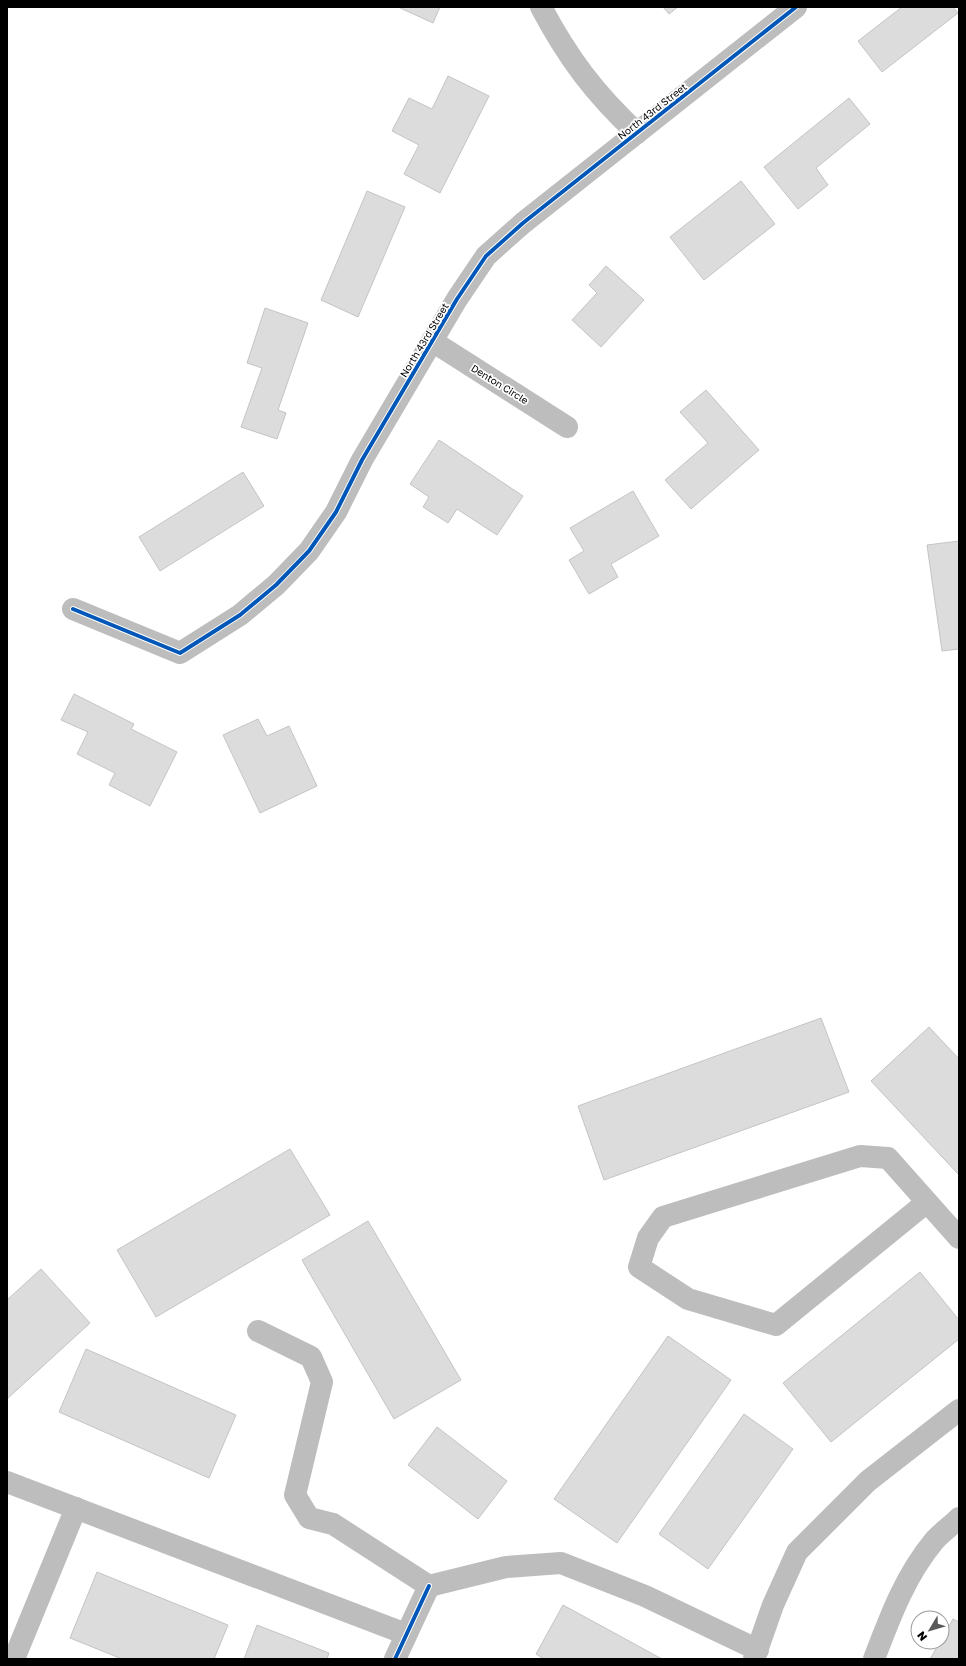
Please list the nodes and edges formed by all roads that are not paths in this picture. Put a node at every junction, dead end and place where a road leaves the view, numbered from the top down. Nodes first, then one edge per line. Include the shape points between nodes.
1 (541, 7) edge
2 (796, 7) edge
3 (637, 133) junction
4 (432, 341) junction
5 (567, 427) dead end
6 (73, 609) dead end
7 (927, 1202) junction
8 (959, 1238) edge
9 (258, 1331) dead end
10 (959, 1410) edge
11 (7, 1482) edge
12 (76, 1508) junction
13 (959, 1518) edge
14 (429, 1586) junction
15 (406, 1634) junction
16 (756, 1654) edge
17 (14, 1659) edge
18 (395, 1659) edge
19 (874, 1659) edge

1 - 3 street via 580,73
2 - 3 street, North 43rd Street
3 - 4 street, North 43rd Street via 523,223 486,256
4 - 5 street, Denton Circle
4 - 6 street, North 43rd Street via 362,460 336,512 309,551 276,585 240,614 180,653
7 - 7 street via 888,1158 860,1156 663,1217 648,1238 640,1267 688,1299 776,1325
7 - 8 street
9 - 14 street via 311,1357 322,1382 295,1495 309,1518 333,1524
10 - 16 street via 868,1481 797,1552 773,1606
11 - 12 street
12 - 15 street
12 - 17 street
13 - 19 street via 935,1540 916,1566 898,1597
14 - 15 street
14 - 16 street via 506,1567 561,1563 645,1596
15 - 18 street

